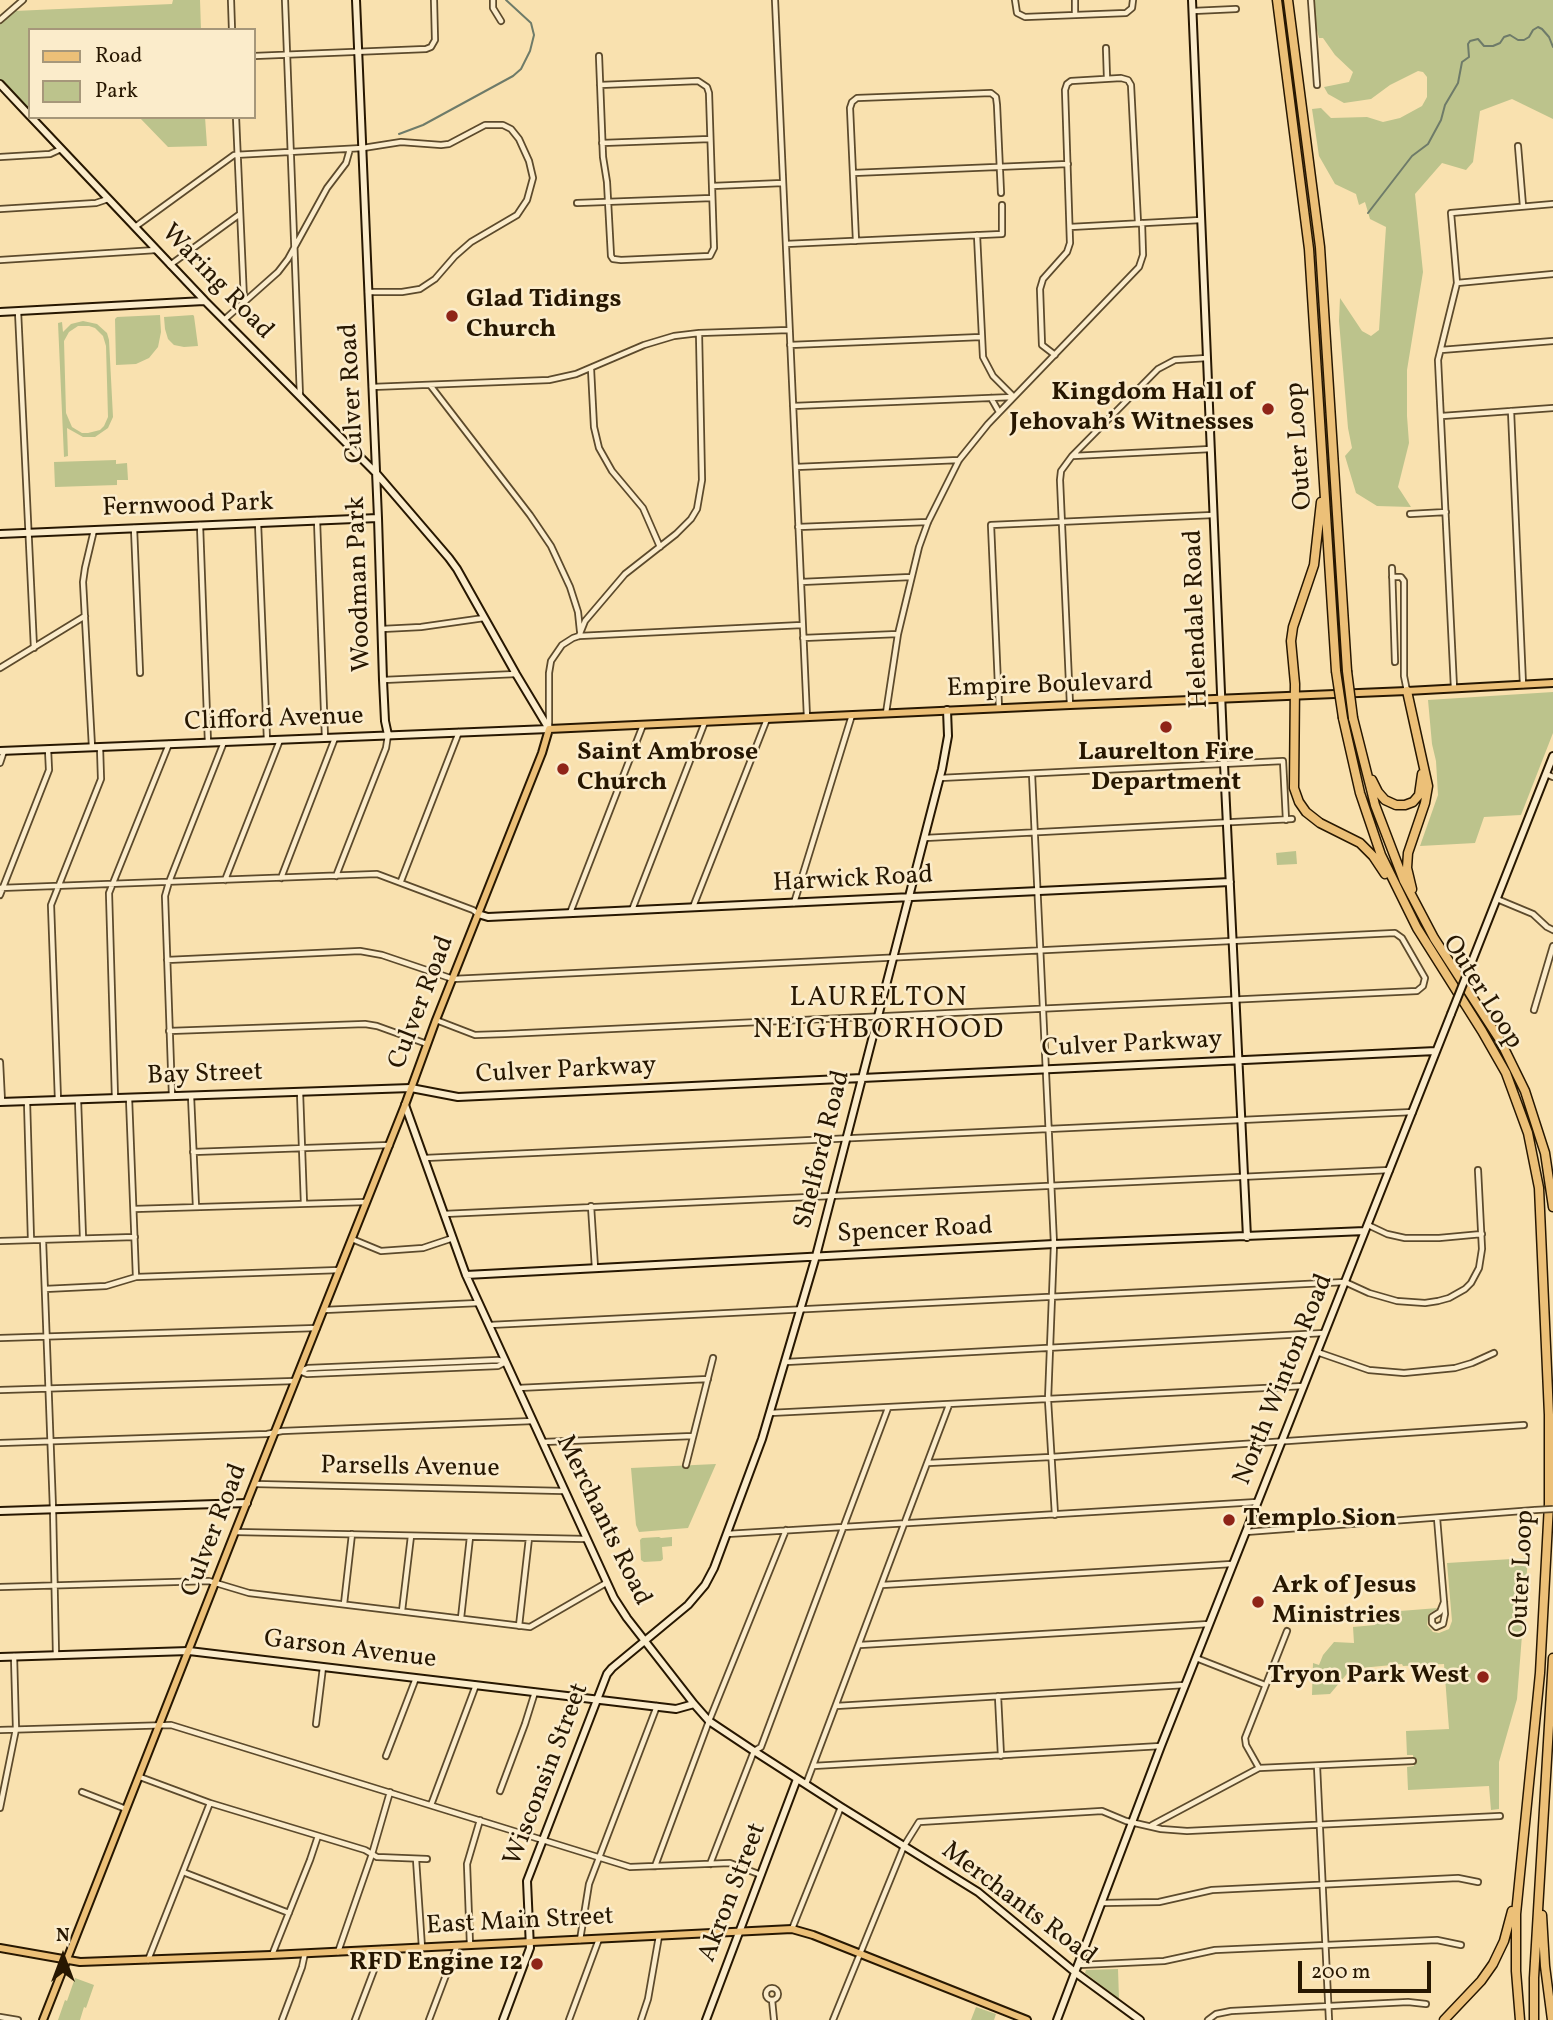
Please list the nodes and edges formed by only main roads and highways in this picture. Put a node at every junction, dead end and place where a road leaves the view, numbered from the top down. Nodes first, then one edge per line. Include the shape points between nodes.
1 (1271, 0) edge
2 (1277, 0) edge
3 (1288, 0) edge
4 (1289, 85) junction
5 (1323, 467) junction
6 (1552, 683) edge
7 (1407, 691) junction
8 (1296, 696) junction
9 (1353, 718) junction
10 (549, 729) joint
11 (1421, 750) junction
12 (1417, 928) junction
13 (1430, 931) junction
14 (1553, 1208) edge
15 (1553, 1658) edge
16 (1540, 1872) junction
17 (1519, 1874) junction
18 (0, 1948) edge
19 (66, 1961) junction
20 (43, 2020) edge
21 (1027, 2020) edge
22 (1444, 2020) edge
23 (1520, 2020) edge
24 (1534, 2020) edge
25 (1552, 2020) edge

1 - 4 highway
2 - 4 highway, Outer Loop
3 - 9 highway, Outer Loop, bridge via 1320,239
4 - 5 highway, Outer Loop via 1309,249
5 - 8 highway via 1315,561 1290,641
5 - 12 highway, Outer Loop, bridge via 1336,671 1355,778 1387,870
6 - 7 main road, Empire Boulevard
7 - 8 main road, Empire Boulevard
7 - 11 highway
8 - 10 main road, Empire Boulevard
8 - 12 highway via 1293,775 1300,805 1314,819 1369,852
9 - 11 highway via 1372,780 1390,802 1408,804 1419,795
9 - 13 highway, Outer Loop via 1382,828
10 - 19 main road, Culver Road
11 - 13 highway via 1427,796 1409,846 1407,866
12 - 17 highway, Outer Loop via 1509,1080 1530,1141 1540,1196 1550,1455 1548,1544 1539,1689
13 - 14 highway, Outer Loop via 1519,1076 1543,1145
15 - 16 highway, Outer Loop
16 - 24 highway, Outer Loop
16 - 25 highway
17 - 22 highway via 1496,1959
17 - 23 highway, Outer Loop via 1515,1955
18 - 19 main road, East Main Street
19 - 20 main road, Culver Road
19 - 21 main road, East Main Street via 792,1929

